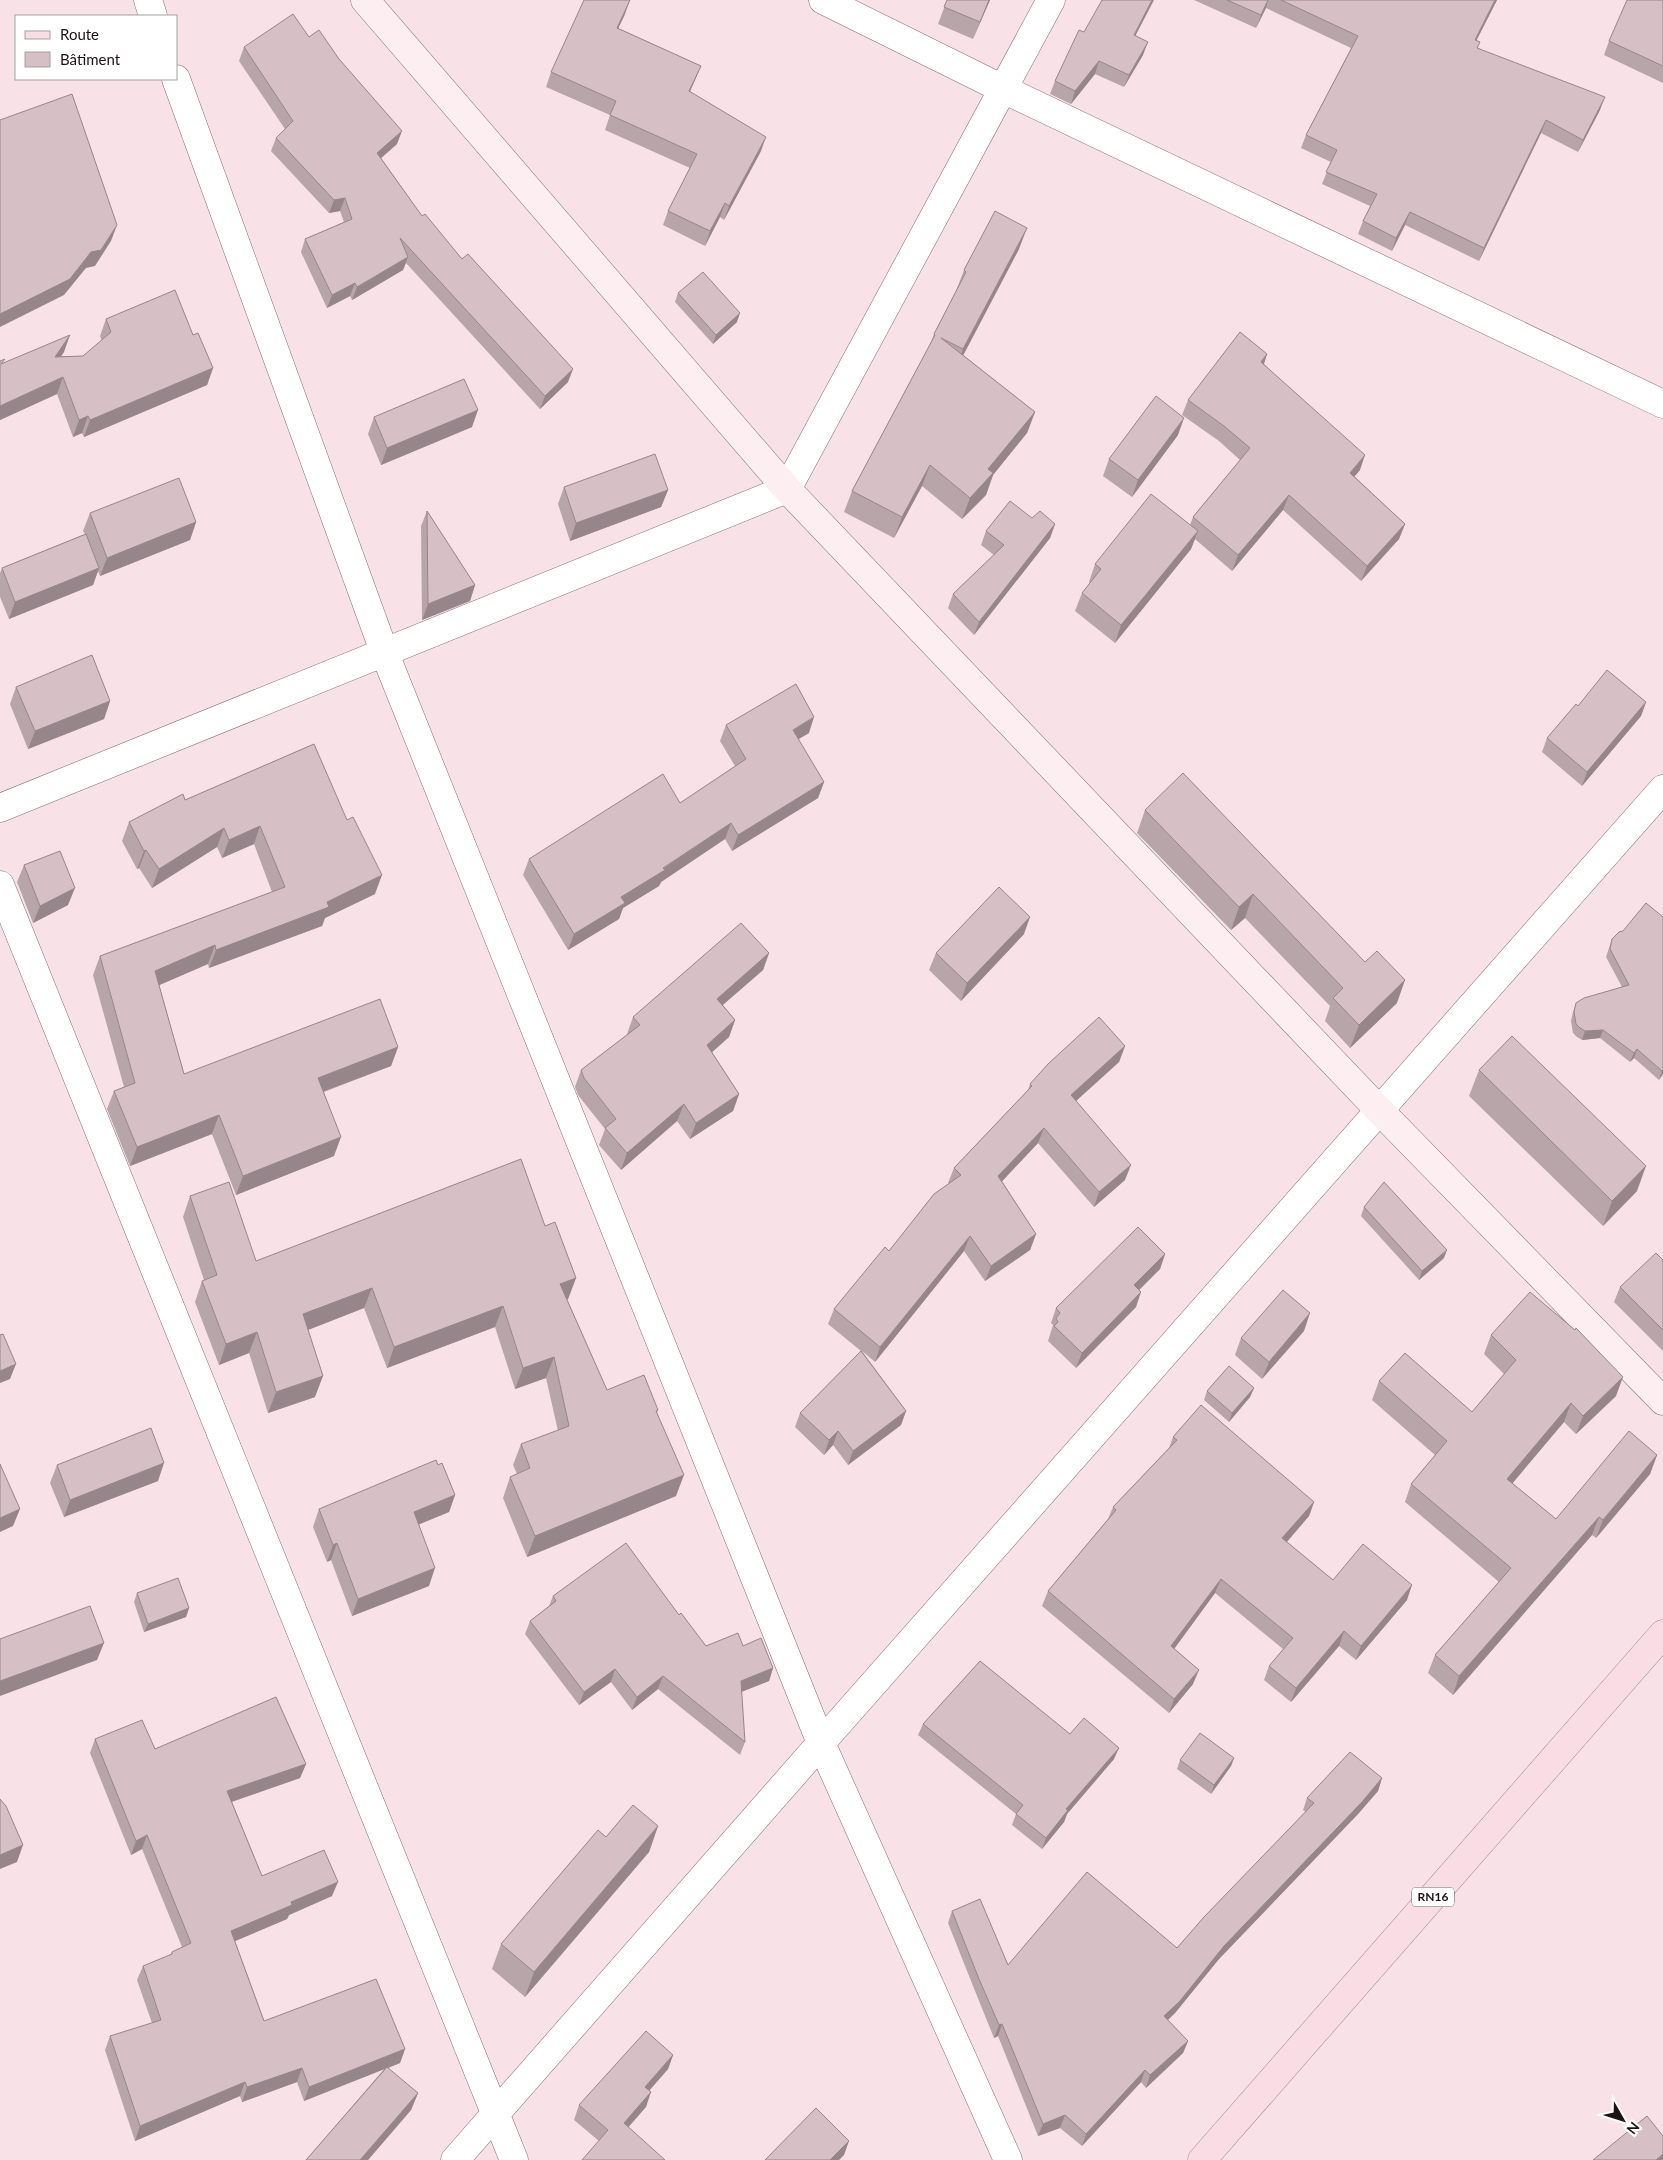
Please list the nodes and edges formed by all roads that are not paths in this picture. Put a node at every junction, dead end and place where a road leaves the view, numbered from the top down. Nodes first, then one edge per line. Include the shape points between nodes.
1 (148, 0) edge
2 (365, 0) edge
3 (823, 0) edge
4 (1051, 0) edge
5 (153, 15) edge
6 (176, 80) edge
7 (1003, 89) junction
8 (1663, 404) edge
9 (787, 490) junction
10 (385, 654) junction
11 (1663, 789) edge
12 (0, 808) edge
13 (0, 885) edge
14 (1380, 1111) junction
15 (1663, 1401) edge
16 (1663, 1634) edge
17 (821, 1743) junction
18 (495, 2114) junction
19 (1206, 2159) edge
20 (456, 2160) edge
21 (514, 2160) edge
22 (1008, 2160) edge

1 - 5 street
2 - 9 main road
3 - 7 street
4 - 7 street
6 - 10 street
7 - 8 street
7 - 9 street
9 - 10 street
9 - 14 main road
10 - 12 street
10 - 17 street
11 - 14 street
13 - 18 street
14 - 15 main road
14 - 17 street
16 - 19 main road, RN16
17 - 18 street
17 - 22 street
18 - 20 street
18 - 21 street

